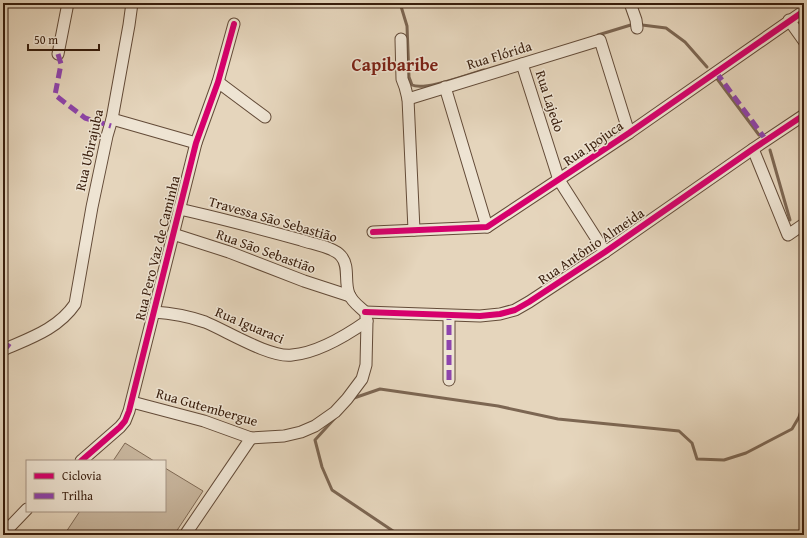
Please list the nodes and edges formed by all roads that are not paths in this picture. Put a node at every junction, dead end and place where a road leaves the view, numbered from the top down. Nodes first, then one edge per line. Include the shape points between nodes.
1 (68, 3) edge
2 (132, 3) edge
3 (630, 3) edge
4 (804, 11) edge
5 (789, 20) junction
6 (234, 24) dead end
7 (637, 24) dead end
8 (402, 39) dead end
9 (804, 41) edge
10 (58, 54) dead end
11 (522, 64) junction
12 (218, 82) junction
13 (445, 87) junction
14 (408, 99) junction
15 (804, 115) edge
16 (265, 117) dead end
17 (112, 119) junction
18 (629, 132) junction
19 (196, 143) junction
20 (753, 149) junction
21 (559, 180) junction
22 (179, 209) junction
23 (804, 224) edge
24 (487, 227) junction
25 (414, 230) junction
26 (373, 232) dead end
27 (173, 234) junction
28 (605, 252) junction
29 (350, 296) junction
30 (154, 312) junction
31 (449, 316) junction
32 (366, 317) junction
33 (3, 350) edge
34 (448, 380) dead end
35 (132, 402) junction
36 (251, 438) junction
37 (82, 460) edge
38 (26, 511) edge
39 (3, 534) edge
40 (185, 535) edge

1 - 10 street
2 - 17 street, Rua Ubirajuba
3 - 7 street
4 - 5 street, Rua Ipojuca
5 - 9 street
5 - 18 street, Rua Ipojuca
6 - 12 street, Rua Pero Vaz de Caminha
8 - 14 street via 402,79
11 - 13 street, Rua Flórida
11 - 18 street, Rua Flórida via 600,40
11 - 21 street, Rua Lajedo
12 - 16 street
12 - 19 street, Rua Pero Vaz de Caminha
13 - 14 street, Rua Flórida
13 - 24 street
14 - 25 street
15 - 20 street, Rua Antônio Almeida
17 - 19 street
17 - 33 street, Rua Ubirajuba via 92,207 75,304 66,317 46,331
18 - 21 street, Rua Ipojuca
19 - 22 street, Rua Pero Vaz de Caminha
20 - 23 street via 788,234
20 - 28 street, Rua Antônio Almeida
21 - 24 street, Rua Ipojuca
21 - 28 street, Rua Lajedo
22 - 27 street, Rua Pero Vaz de Caminha
22 - 29 street, Travessa São Sebastião via 266,230 338,253 345,264
24 - 25 street
25 - 26 street
27 - 29 street, Rua São Sebastião
27 - 30 street, Rua Pero Vaz de Caminha
28 - 31 street, Rua Antônio Almeida via 515,310 480,316
29 - 32 street
30 - 32 street, Rua Iguaraci via 192,318 269,352 292,356 342,337
30 - 35 street, Rua Pero Vaz de Caminha
31 - 32 street, Rua Antônio Almeida
31 - 34 street
32 - 36 street, Rua Gutembergue via 364,372 362,379 347,399 325,420 308,430 284,436
35 - 36 street, Rua Gutembergue via 204,421
35 - 37 street, Rua Pero Vaz de Caminha via 120,427
36 - 40 street
38 - 39 street

